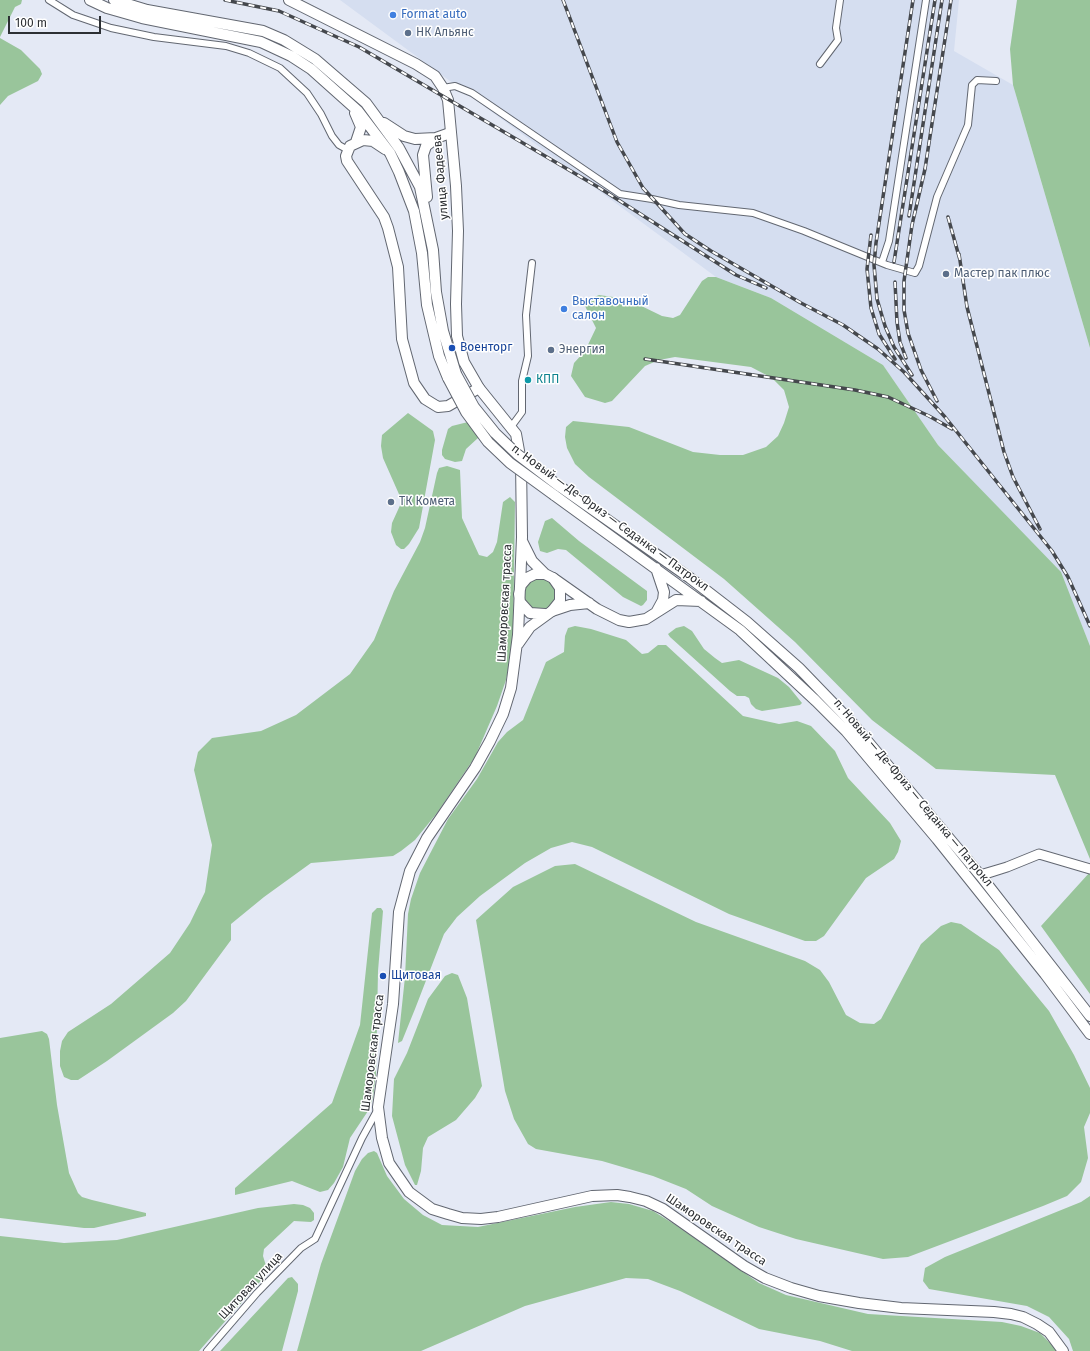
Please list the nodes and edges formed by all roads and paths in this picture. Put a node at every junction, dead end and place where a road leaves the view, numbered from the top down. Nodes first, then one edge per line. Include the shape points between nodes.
1 (49, 0) edge
2 (90, 0) edge
3 (114, 0) edge
4 (289, 0) edge
5 (840, 0) edge
6 (926, 0) edge
7 (820, 64) dead end
8 (996, 81) dead end
9 (444, 88) junction
10 (346, 99) junction
11 (381, 121) junction
12 (450, 133) junction
13 (436, 138) junction
14 (356, 142) junction
15 (348, 150) junction
16 (390, 153) junction
17 (425, 207) junction
18 (882, 262) junction
19 (532, 263) dead end
20 (452, 376) junction
21 (479, 388) junction
22 (511, 427) junction
23 (557, 490) junction
24 (522, 538) junction
25 (656, 568) junction
26 (549, 576) junction
27 (519, 594) junction
28 (703, 601) junction
29 (589, 603) junction
30 (656, 612) junction
31 (549, 613) junction
32 (517, 646) junction
33 (1090, 869) edge
34 (980, 875) junction
35 (1090, 1016) edge
36 (1090, 1034) edge
37 (378, 1107) junction
38 (208, 1351) edge
39 (1063, 1351) edge

1 - 15 street via 73,15 110,28 154,37 226,46 249,53 280,68 307,93 332,136 339,145
2 - 10 main road, п. Новый — Де-Фриз — Седанка — Патрокл via 142,18 262,42 304,65
3 - 11 main road, п. Новый — Де-Фриз — Седанка — Патрокл via 147,10 263,31 284,40 316,59 334,74 366,103
4 - 9 main road, улица Фадеева via 416,64 435,76
5 - 7 street via 836,28 838,40
6 - 18 street via 889,241
8 - 18 street via 977,80 972,85 968,125 938,197 917,270 915,273 909,272
9 - 12 main road, улица Фадеева via 448,100
9 - 18 street via 455,86 472,93 620,194 679,205 752,213
10 - 14 main road via 361,126
10 - 16 main road, п. Новый — Де-Фриз — Седанка — Патрокл via 370,125
11 - 13 main road via 404,136 415,139
11 - 17 main road, п. Новый — Де-Фриз — Седанка — Патрокл via 417,180
12 - 13 main road
12 - 21 main road, улица Фадеева via 458,231 457,336 464,362
13 - 17 main road via 426,146 423,155 428,196
14 - 15 main road
14 - 16 main road via 373,141
15 - 21 main road via 347,161 384,217 394,247 398,268 402,339 414,383 425,399 438,407 448,406
16 - 20 main road, п. Новый — Де-Фриз — Седанка — Патрокл via 414,211 422,253 427,305 439,356
17 - 20 main road, п. Новый — Де-Фриз — Седанка — Патрокл via 433,250 436,292
19 - 22 street via 526,315 528,356 522,381 522,412
20 - 23 main road, п. Новый — Де-Фриз — Седанка — Патрокл, bridge via 495,433
21 - 22 main road, улица Фадеева
22 - 24 main road, Шаморовская трасса via 516,434 521,462
23 - 25 main road, п. Новый — Де-Фриз — Седанка — Патрокл
23 - 34 main road, п. Новый — Де-Фриз — Седанка — Патрокл via 690,578 783,653 853,724
24 - 26 main road via 529,556
24 - 27 main road, Шаморовская трасса
25 - 28 main road, п. Новый — Де-Фриз — Седанка — Патрокл
25 - 30 main road via 664,592
26 - 27 main road via 535,574 527,578 521,585
26 - 29 main road
26 - 31 main road via 558,583 561,595 557,606
27 - 31 main road via 520,602 530,613
27 - 32 main road, Шаморовская трасса
28 - 30 main road via 676,600
28 - 36 main road, п. Новый — Де-Фриз — Седанка — Патрокл via 766,652 846,731 973,883
29 - 30 main road via 619,620 629,622 641,621
29 - 31 main road via 570,605
31 - 32 main road via 530,627
32 - 37 main road, Шаморовская трасса via 511,688 503,714 471,773 427,838 410,871 404,890 396,937 392,1011
33 - 34 main road via 1040,854
34 - 35 main road, п. Новый — Де-Фриз — Седанка — Патрокл
37 - 38 street, Щитовая улица via 314,1239 301,1248 257,1293
37 - 39 main road, Шаморовская трасса via 382,1138 389,1163 408,1192 432,1209 462,1218 481,1219 592,1196 630,1197 663,1209 744,1266 791,1288 859,1304 1011,1314 1023,1317 1049,1332

